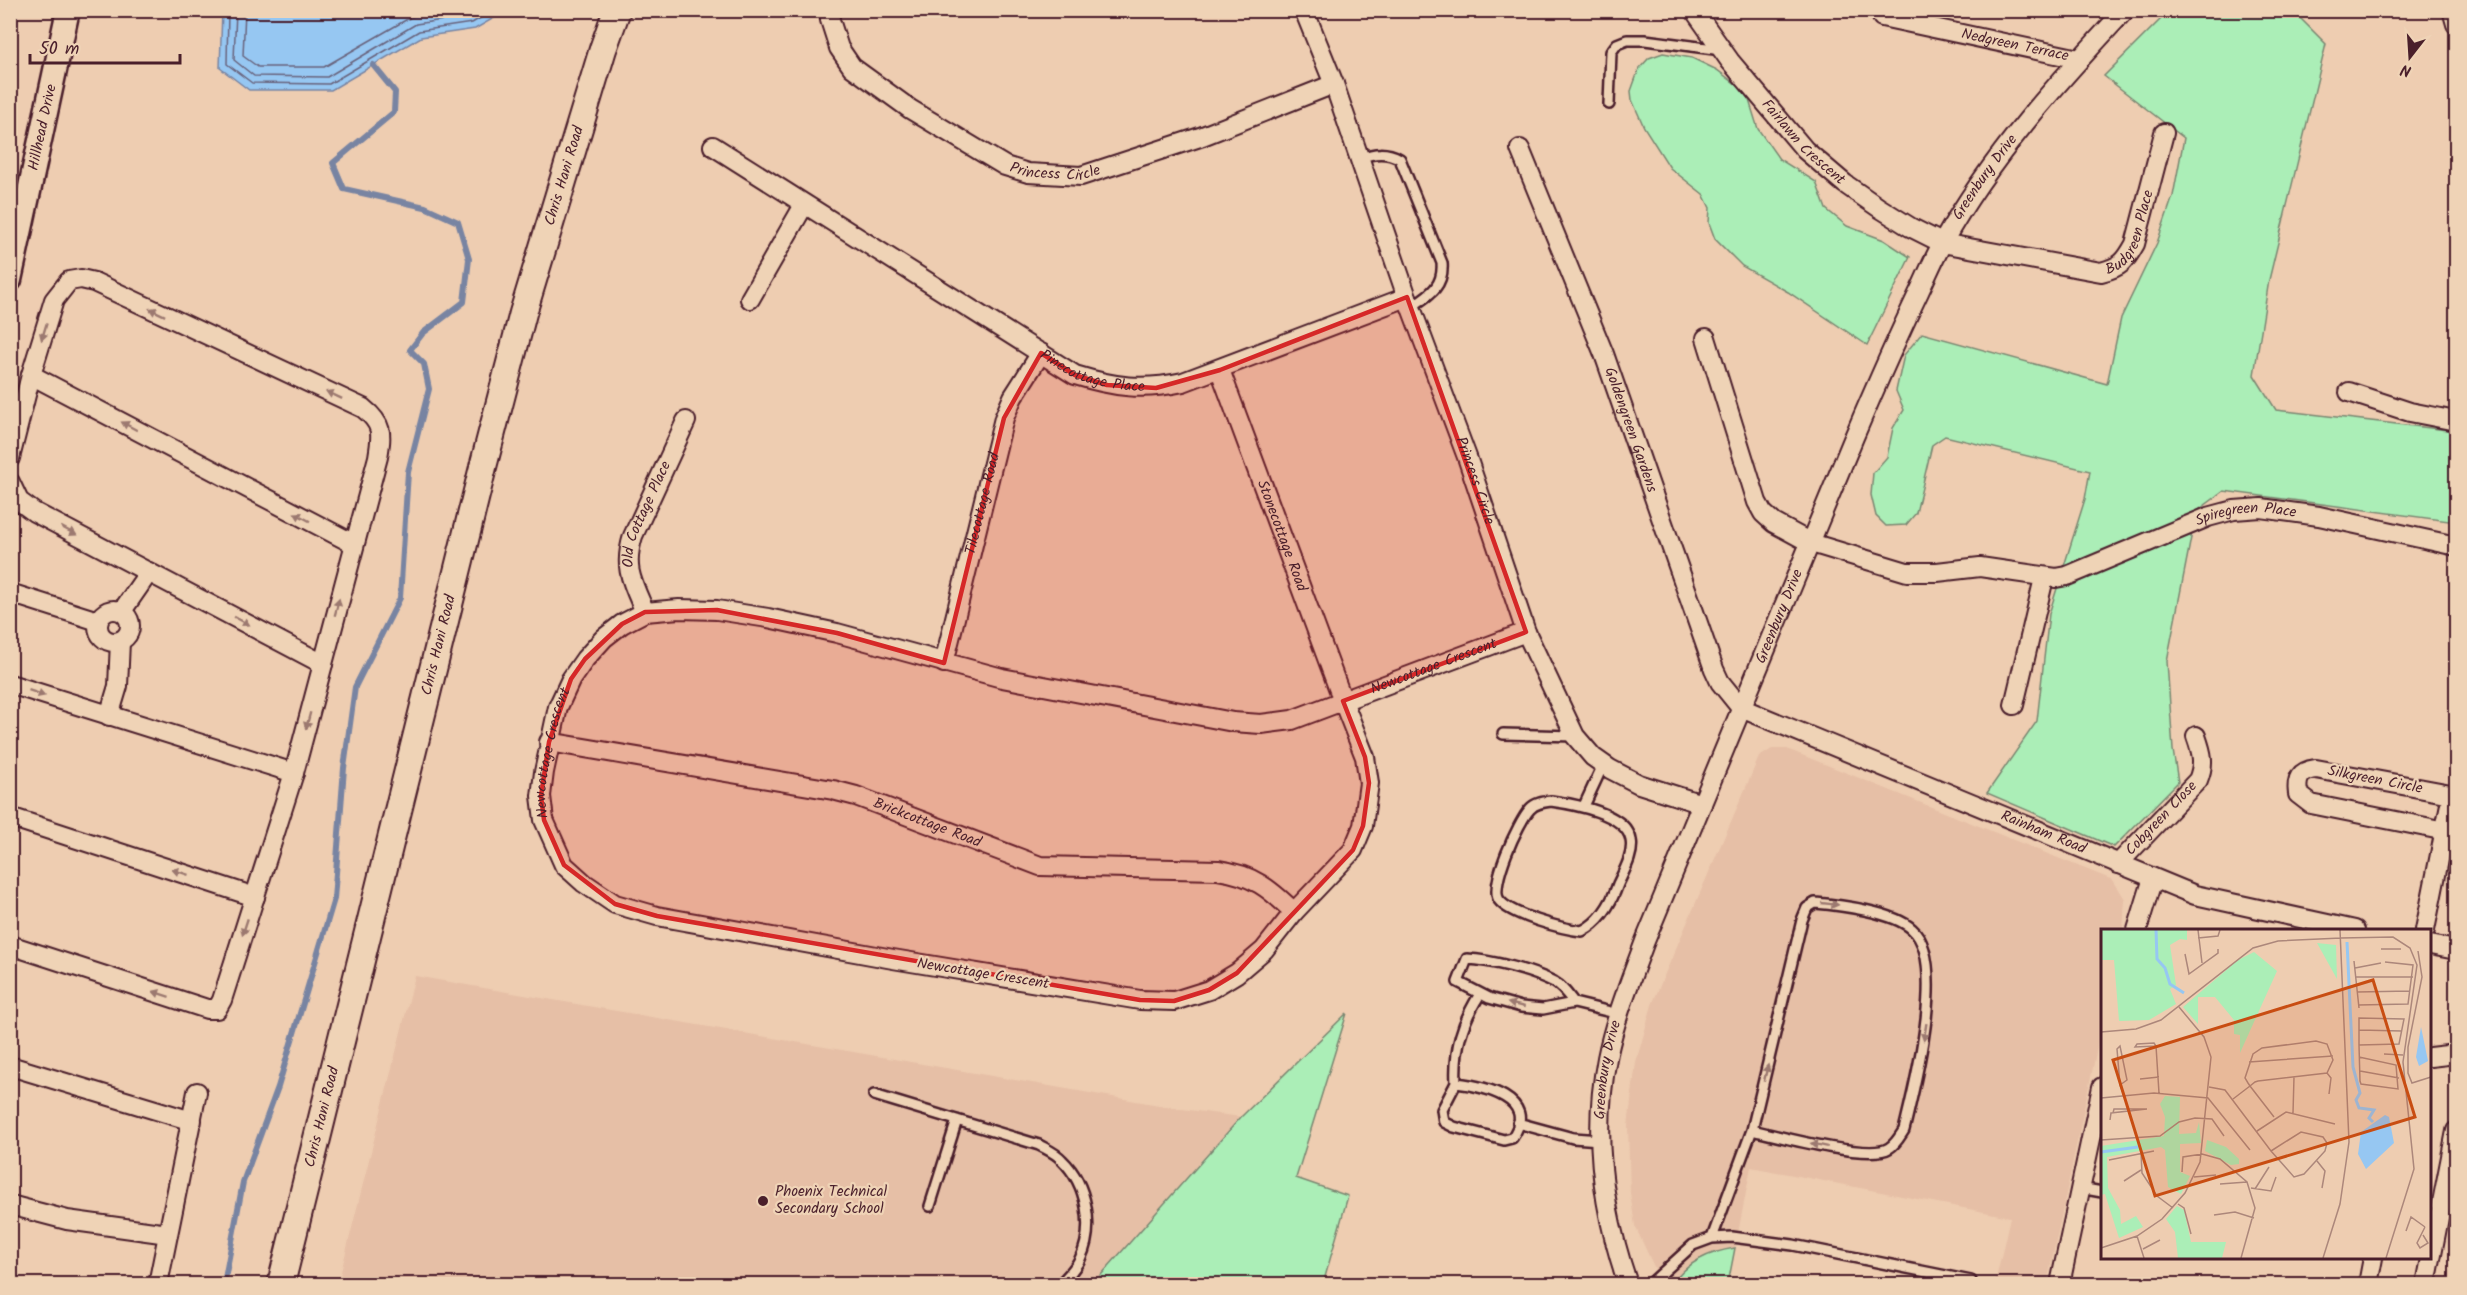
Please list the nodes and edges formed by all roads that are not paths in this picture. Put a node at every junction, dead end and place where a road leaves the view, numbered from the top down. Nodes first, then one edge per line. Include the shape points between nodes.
1 (68, 10) edge
2 (617, 10) edge
3 (830, 10) edge
4 (1304, 10) edge
5 (1694, 10) edge
6 (2125, 10) edge
7 (2452, 10) edge
8 (1882, 17) dead end
9 (2457, 24) edge
10 (1722, 50) junction
11 (2079, 59) junction
12 (1334, 84) junction
13 (1609, 104) dead end
14 (2164, 133) dead end
15 (713, 146) dead end
16 (1520, 149) dead end
17 (1360, 158) junction
18 (804, 205) junction
19 (1942, 243) junction
20 (10, 280) edge
21 (750, 299) dead end
22 (1409, 302) junction
23 (1706, 338) dead end
24 (1041, 354) junction
25 (1220, 370) junction
26 (31, 375) junction
27 (2349, 392) dead end
28 (686, 421) dead end
29 (2457, 421) edge
30 (10, 458) edge
31 (10, 482) edge
32 (1811, 543) junction
33 (354, 544) junction
34 (2457, 546) edge
35 (149, 572) junction
36 (2044, 578) junction
37 (10, 593) edge
38 (122, 611) junction
39 (645, 612) junction
40 (98, 621) junction
41 (1526, 632) junction
42 (120, 641) junction
43 (944, 663) junction
44 (323, 664) junction
45 (10, 684) edge
46 (1343, 701) junction
47 (2014, 705) dead end
48 (1741, 708) junction
49 (109, 716) junction
50 (1503, 734) dead end
51 (1575, 736) junction
52 (2196, 736) dead end
53 (549, 742) junction
54 (1603, 765) junction
55 (294, 773) junction
56 (2454, 795) edge
57 (1702, 804) junction
58 (1584, 806) junction
59 (10, 817) edge
60 (2451, 832) edge
61 (2118, 864) junction
62 (2153, 878) junction
63 (255, 897) junction
64 (1294, 912) junction
65 (2137, 929) edge
66 (2350, 929) edge
67 (2425, 929) edge
68 (10, 945) edge
69 (2431, 945) edge
70 (2457, 950) edge
71 (1480, 994) junction
72 (1574, 1003) junction
73 (1620, 1014) junction
74 (2457, 1054) edge
75 (2431, 1057) edge
76 (10, 1066) edge
77 (1456, 1083) junction
78 (197, 1092) dead end
79 (874, 1095) dead end
80 (2101, 1096) edge
81 (957, 1120) junction
82 (192, 1121) junction
83 (1518, 1123) junction
84 (1752, 1130) junction
85 (2457, 1131) edge
86 (1600, 1140) junction
87 (2080, 1188) junction
88 (2101, 1192) edge
89 (10, 1205) edge
90 (930, 1206) dead end
91 (168, 1234) junction
92 (1712, 1238) junction
93 (2373, 1259) edge
94 (1971, 1281) dead end
95 (158, 1284) edge
96 (281, 1284) edge
97 (1060, 1284) edge
98 (1628, 1284) edge
99 (1650, 1284) edge
100 (2060, 1284) edge
101 (2368, 1284) edge
102 (2426, 1284) edge

1 - 20 street, Hillhead Drive
2 - 96 main road, Chris Hani Road via 550,221 509,368
3 - 12 street, Princess Circle via 839,48 852,67 910,109 1005,166 1028,173 1081,176 1200,137
4 - 12 street, Princess Circle
5 - 10 street, Fairlawn Crescent
6 - 11 street, Greenbury Drive
7 - 9 street
8 - 11 street, Nedgreen Terrace
10 - 13 lane via 1645,40 1617,44 1611,52
10 - 19 street, Fairlawn Crescent via 1805,150 1878,207
11 - 19 street, Greenbury Drive via 2023,125
12 - 17 street, Princess Circle
14 - 19 street, Budgreen Place via 2134,244 2127,259 2116,268 2101,272
15 - 18 street, Pinecottage Place
16 - 48 street, Goldengreen Gardens via 1604,354 1714,669
17 - 22 street, Princess Circle
17 - 22 lane via 1374,153 1400,159 1442,263 1439,285 1429,296
18 - 21 street
18 - 24 street, Pinecottage Place
19 - 32 street, Greenbury Drive via 1890,354
22 - 25 street, Pinecottage Place
22 - 41 street, Princess Circle
23 - 32 street, Spiregreen Place via 1757,502 1774,523
24 - 25 street, Pinecottage Place via 1075,375 1107,385 1156,388
24 - 43 street, Tilecottage Road via 1004,418
25 - 46 street, Stonecottage Road
26 - 30 street
33 -> 26 street
33 -> 26 street via 380,445 380,428 363,408 81,279 69,280 54,300
27 - 29 street via 2410,412
28 - 39 street, Old Cottage Place via 627,554 632,582
31 -> 35 street via 19,501 34,512
32 - 36 street, Spiregreen Place via 1907,572 1980,567
32 - 48 street, Greenbury Drive
44 -> 33 street
34 - 36 street, Spiregreen Place via 2319,516 2261,508 2234,510 2208,517 2067,576
35 - 38 street
35 -> 44 street
36 - 47 street
37 - 40 street
38 - 40 street via 108,610
38 - 42 street via 130,631
39 - 43 street, Newcottage Crescent via 717,610 768,618
39 - 53 street, Newcottage Crescent via 604,638 585,659 558,707
40 - 42 street via 100,635 106,640
41 - 46 street, Newcottage Crescent
41 - 51 street, Princess Circle
42 - 49 street via 118,686
43 - 46 street, Newcottage Crescent via 1002,678 1233,722 1292,720
44 -> 55 street
45 -> 49 street
46 - 64 street, Newcottage Crescent via 1365,757 1368,802 1363,826 1353,850
48 - 57 street, Greenbury Drive
48 - 61 street, Rainham Road
49 - 55 street
50 - 51 lane
51 - 54 street, Princess Circle
52 - 61 street, Cobgreen Close via 2203,756 2198,780
53 - 64 street, Brickcottage Road via 833,790 1040,866 1237,873 1255,879
53 - 64 street, Newcottage Crescent via 541,796 544,820 564,865 615,904 657,916 1140,1000 1174,1001 1209,990 1238,973 1264,950
54 - 57 street, Princess Circle via 1639,784
54 - 58 lane
55 - 63 street
56 - 60 street, Silkgreen Circle
56 - 60 street, Silkgreen Circle via 2316,769 2300,774 2297,784 2298,794 2311,804
57 - 73 street, Greenbury Drive via 1645,940
58 - 58 lane via 1616,820 1626,828 1631,840 1630,855 1606,909 1582,931 1526,916 1506,906 1498,899 1498,876 1530,808 1551,801
63 -> 59 street
60 - 67 street, Silkgreen Circle
61 - 62 street, Rainham Road
62 - 65 street
62 - 66 street, Rainham Road via 2196,895
63 -> 68 street via 217,1009
69 - 70 street
72 -> 71 lane via 1528,1008
71 - 72 lane via 1458,982 1467,959 1553,981
71 - 77 lane via 1466,1015 1460,1036 1455,1058
72 - 73 lane
73 - 86 street, Greenbury Drive via 1604,1078
74 - 75 street
76 - 82 street
77 - 83 lane via 1494,1090 1505,1097 1518,1113
77 - 83 lane via 1442,1110 1448,1125 1509,1140
78 - 82 street
79 - 81 lane
80 - 87 street
81 - 90 lane
81 - 97 lane via 1039,1145 1070,1168 1082,1190 1087,1232 1079,1261
82 - 91 street
83 - 86 lane via 1573,1138
84 -> 84 lane via 1807,908 1815,903 1840,905 1899,920 1911,928 1921,938 1926,953 1927,1025 1904,1130 1897,1141 1889,1149 1877,1152 1828,1147
84 - 92 lane
85 - 102 street
86 - 98 street, Greenbury Drive via 1605,1201
87 - 88 lane
87 - 100 street
89 - 91 street via 67,1220
91 - 95 street
92 - 94 lane via 1732,1236 1793,1245
92 - 99 lane via 1693,1245
93 - 101 street

